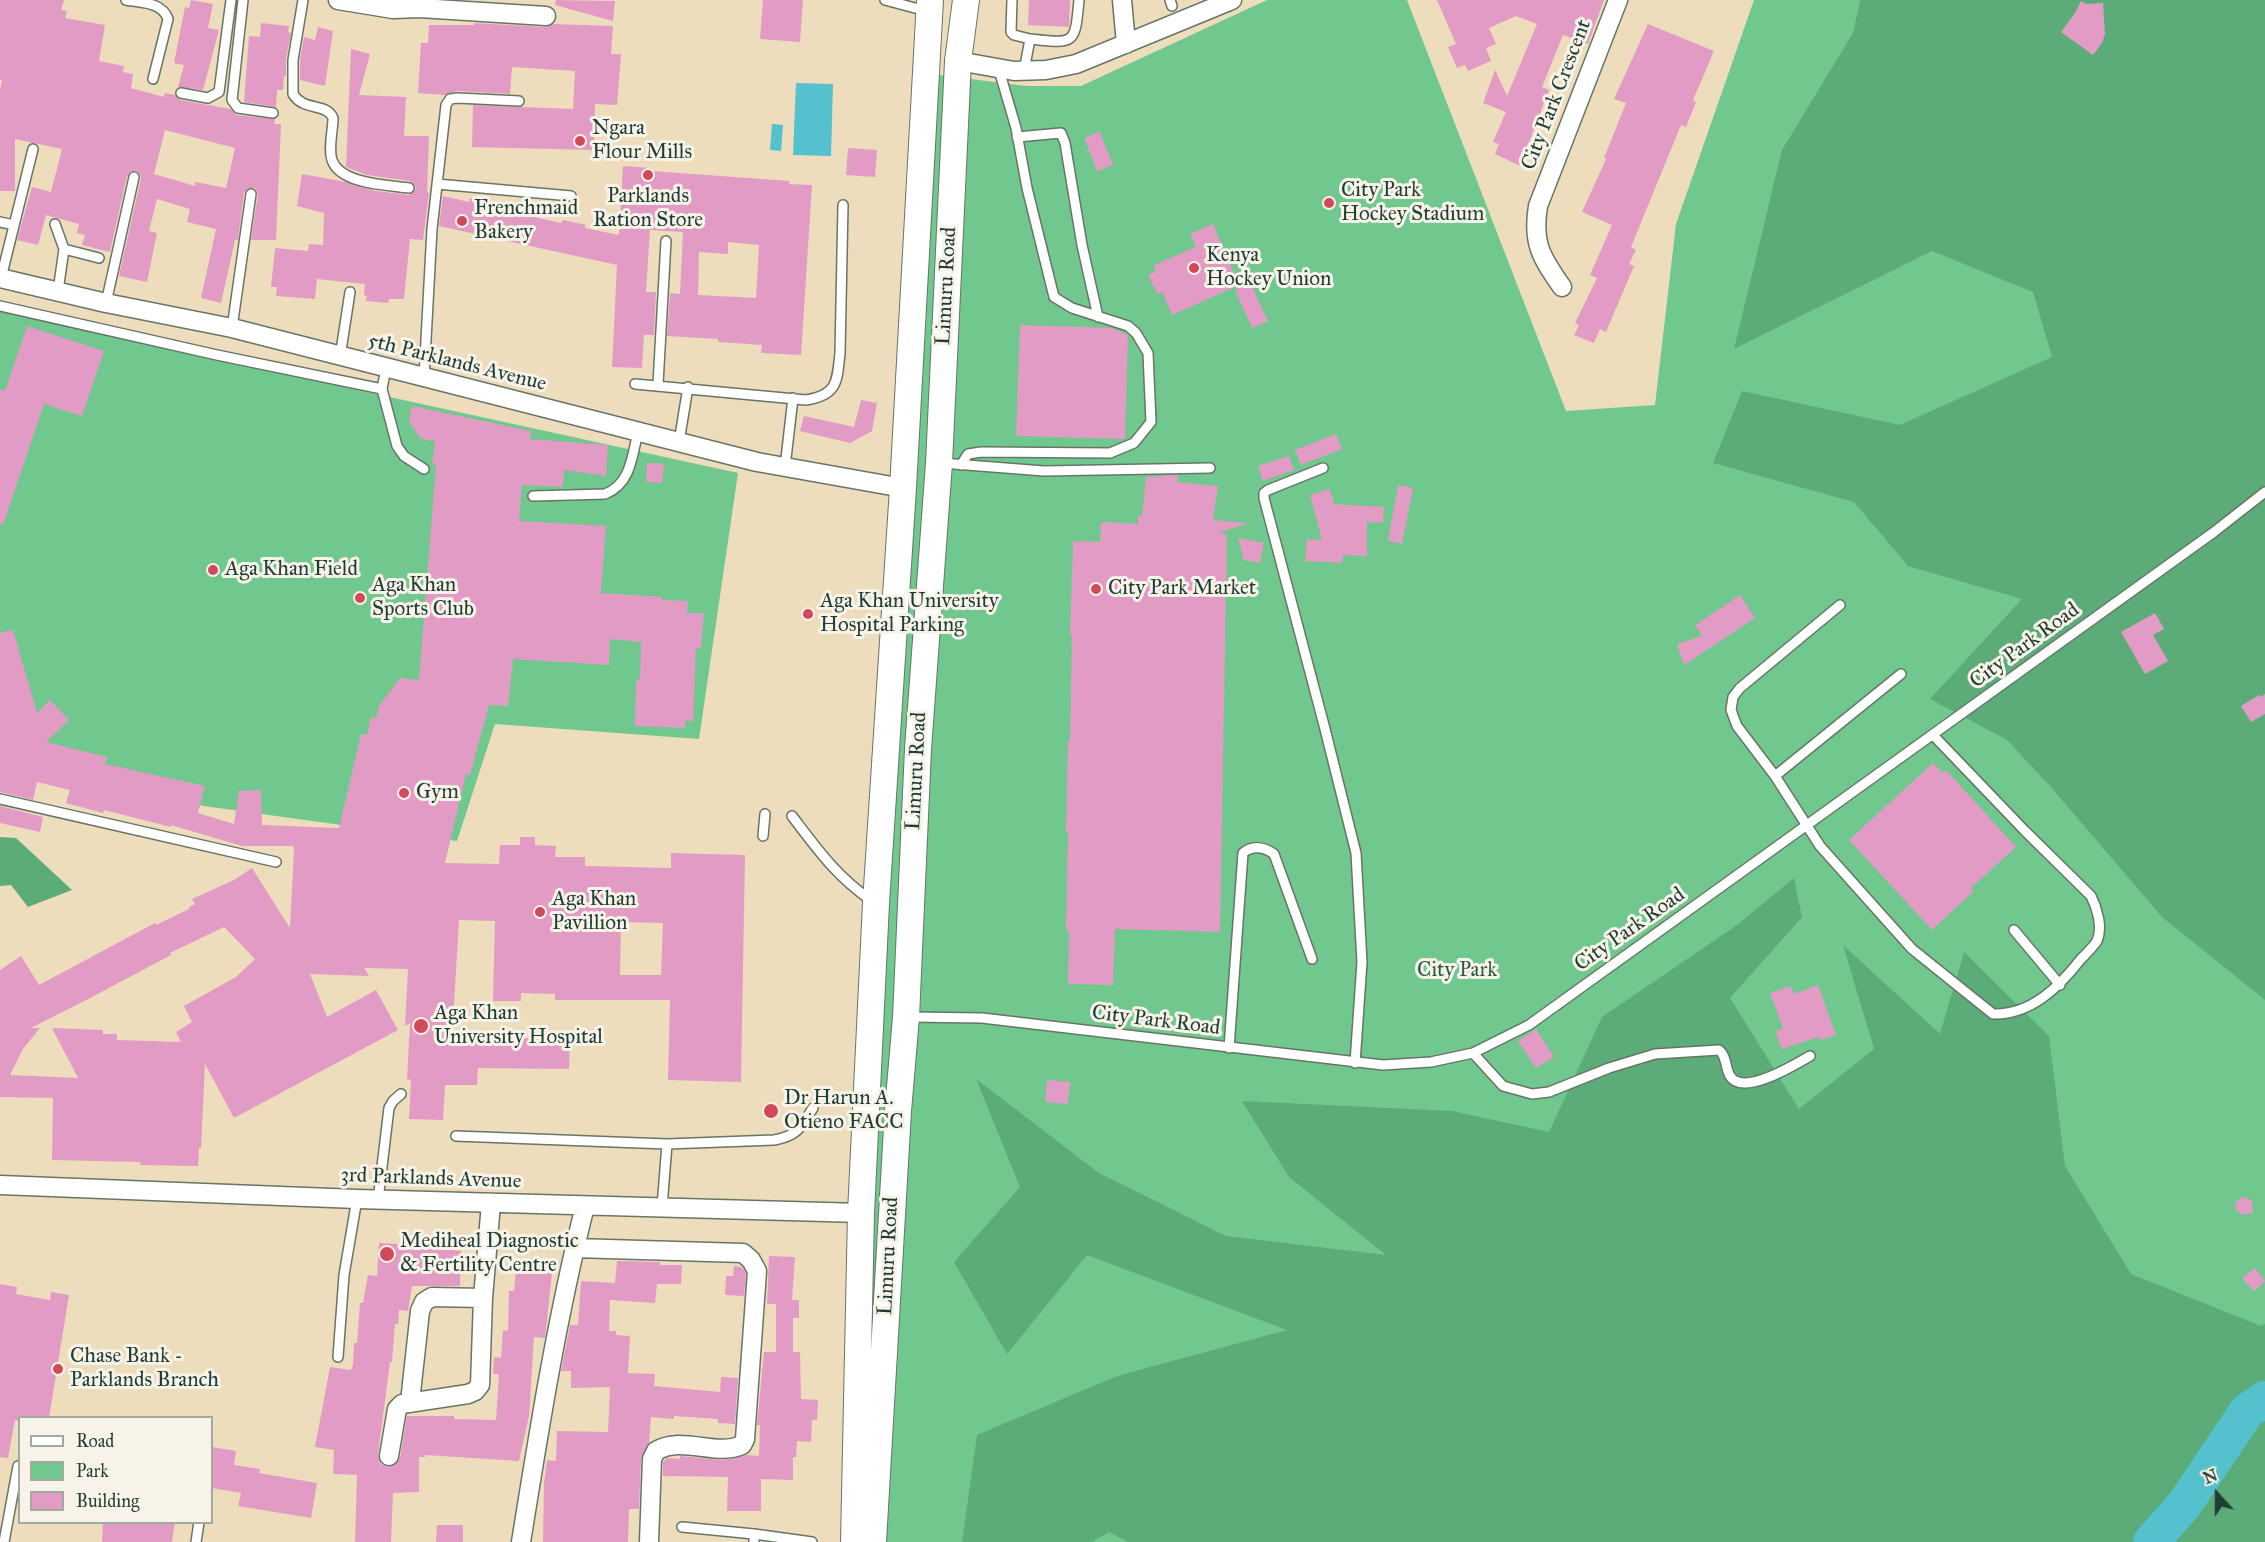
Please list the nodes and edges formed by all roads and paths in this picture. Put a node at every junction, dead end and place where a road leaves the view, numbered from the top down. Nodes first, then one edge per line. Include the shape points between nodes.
1 (126, 0) edge
2 (231, 0) edge
3 (243, 0) edge
4 (303, 0) edge
5 (338, 0) edge
6 (887, 0) edge
7 (966, 0) edge
8 (1012, 0) edge
9 (1079, 0) edge
10 (1122, 0) edge
11 (1232, 0) edge
12 (1618, 0) edge
13 (930, 6) edge
14 (546, 16) dead end
15 (1030, 39) junction
16 (1126, 44) junction
17 (958, 62) junction
18 (999, 70) junction
19 (1024, 71) junction
20 (153, 79) dead end
21 (181, 93) dead end
22 (519, 101) dead end
23 (273, 113) dead end
24 (1017, 137) junction
25 (33, 149) dead end
26 (134, 177) dead end
27 (437, 184) junction
28 (409, 188) dead end
29 (251, 195) dead end
30 (571, 196) dead end
31 (843, 205) dead end
32 (0, 222) edge
33 (55, 224) dead end
34 (14, 225) junction
35 (666, 241) dead end
36 (64, 249) junction
37 (99, 258) dead end
38 (1, 278) edge
39 (1562, 287) dead end
40 (58, 291) junction
41 (350, 292) dead end
42 (105, 303) junction
43 (0, 306) edge
44 (1098, 317) junction
45 (232, 328) junction
46 (340, 357) junction
47 (386, 368) junction
48 (424, 377) junction
49 (635, 384) dead end
50 (658, 384) junction
51 (688, 387) junction
52 (382, 389) junction
53 (793, 398) junction
54 (638, 432) junction
55 (680, 442) junction
56 (950, 464) junction
57 (785, 467) junction
58 (1210, 468) dead end
59 (1323, 468) dead end
60 (424, 469) dead end
61 (903, 488) junction
62 (2265, 492) edge
63 (533, 496) dead end
64 (1840, 605) dead end
65 (1901, 674) dead end
66 (1934, 735) junction
67 (1775, 776) junction
68 (0, 799) edge
69 (765, 814) dead end
70 (792, 816) dead end
71 (1807, 826) junction
72 (763, 836) dead end
73 (276, 862) dead end
74 (876, 903) junction
75 (2014, 930) dead end
76 (1312, 958) dead end
77 (2060, 985) junction
78 (906, 1017) junction
79 (1228, 1048) junction
80 (1473, 1053) junction
81 (1810, 1056) dead end
82 (1355, 1063) junction
83 (401, 1094) dead end
84 (813, 1108) dead end
85 (456, 1136) dead end
86 (667, 1144) junction
87 (0, 1185) edge
88 (357, 1199) junction
89 (378, 1200) junction
90 (491, 1203) junction
91 (585, 1206) junction
92 (663, 1207) junction
93 (861, 1213) junction
94 (892, 1217) junction
95 (574, 1248) junction
96 (483, 1298) junction
97 (338, 1357) dead end
98 (410, 1402) junction
99 (389, 1455) dead end
100 (18, 1466) dead end
101 (199, 1524) edge
102 (682, 1527) dead end
103 (754, 1538) edge
104 (4, 1542) edge
105 (196, 1542) edge
106 (521, 1542) edge
107 (649, 1542) edge
108 (812, 1542) edge
109 (854, 1542) edge
110 (873, 1542) edge

1 - 20 lane via 159,6 168,19
2 - 21 lane via 219,92 208,98
3 - 23 lane via 232,100 238,108
4 - 28 lane via 292,60 293,94 302,104 331,113 331,158 337,169 365,182
5 - 14 street via 393,9
6 - 13 lane
7 - 17 main road, Limuru Road
8 - 15 lane via 1011,32
9 - 15 lane via 1076,30 1071,39 1063,43
10 - 16 street
11 - 16 street
12 - 39 street, City Park Crescent via 1538,206 1535,225 1540,252
13 - 61 main road, Limuru Road
15 - 19 lane
16 - 19 street via 1077,64
17 - 18 street
17 - 56 main road, Limuru Road
18 - 19 street
18 - 24 lane
22 - 27 lane via 450,99 446,105
24 - 44 lane via 1054,297
24 - 44 lane via 1061,133
25 - 34 lane
26 - 42 lane
27 - 30 lane
27 - 48 lane
29 - 45 lane
31 - 53 lane via 838,375 827,394 806,400
32 - 34 lane
33 - 36 lane
34 - 38 lane
35 - 50 lane
36 - 37 lane
36 - 40 lane
38 - 40 street, 5th Parklands Avenue
40 - 42 street, 5th Parklands Avenue
41 - 46 lane
42 - 45 street, 5th Parklands Avenue
43 - 52 lane
44 - 56 lane via 1128,326 1148,353 1150,422 1134,444 1110,453 981,452
45 - 46 street, 5th Parklands Avenue
46 - 47 street, 5th Parklands Avenue
47 - 48 street, 5th Parklands Avenue
47 - 52 lane
48 - 54 street, 5th Parklands Avenue
49 - 50 lane
50 - 51 lane
51 - 53 lane
51 - 55 lane
52 - 60 lane via 397,446 404,456
53 - 57 lane
54 - 55 street, 5th Parklands Avenue
54 - 63 lane via 627,473 616,490 605,494
55 - 57 street, 5th Parklands Avenue
56 - 58 lane via 1044,471
56 - 78 main road, Limuru Road via 918,749
57 - 61 street, 5th Parklands Avenue
59 - 82 lane via 1264,493 1356,853 1362,962
61 - 74 main road, Limuru Road
62 - 66 lane, City Park Road
64 - 67 lane via 1732,697 1731,710 1737,726
65 - 67 lane
66 - 71 lane, City Park Road
66 - 77 lane via 2091,896 2097,908 2097,940
67 - 71 lane
68 - 73 lane
69 - 72 lane
70 - 74 lane via 833,870
71 - 77 lane via 1820,846 1912,949 1993,1014 2026,1008
71 - 80 lane, City Park Road via 1529,1025
74 - 93 main road, Limuru Road
75 - 77 lane
76 - 79 lane via 1274,854 1266,848 1246,850
78 - 79 lane, City Park Road via 982,1018
78 - 94 main road, Limuru Road
79 - 82 lane, City Park Road
80 - 81 lane via 1503,1086 1532,1094 1549,1092 1609,1068 1663,1053 1719,1050 1730,1076 1744,1082 1772,1077
80 - 82 lane, City Park Road via 1431,1062
83 - 89 lane via 389,1108
84 - 86 lane via 798,1132 785,1138
85 - 86 lane
86 - 92 lane
87 - 88 street, 3rd Parklands Avenue
88 - 89 street, 3rd Parklands Avenue
88 - 97 lane
89 - 90 street, 3rd Parklands Avenue
90 - 91 street, 3rd Parklands Avenue
90 - 96 street
91 - 92 street, 3rd Parklands Avenue
91 - 95 street
92 - 93 street, 3rd Parklands Avenue
93 - 94 main road
93 - 109 main road, Limuru Road
94 - 110 main road, Limuru Road
95 - 106 street via 542,1408
95 - 107 street via 743,1253 757,1271 745,1439 742,1445 729,1449 672,1445 656,1451 652,1459
96 - 98 street via 480,1385 468,1394
96 - 98 street via 432,1297 424,1302
98 - 99 street via 397,1409
100 - 104 lane
101 - 105 lane
102 - 103 lane
103 - 108 lane

